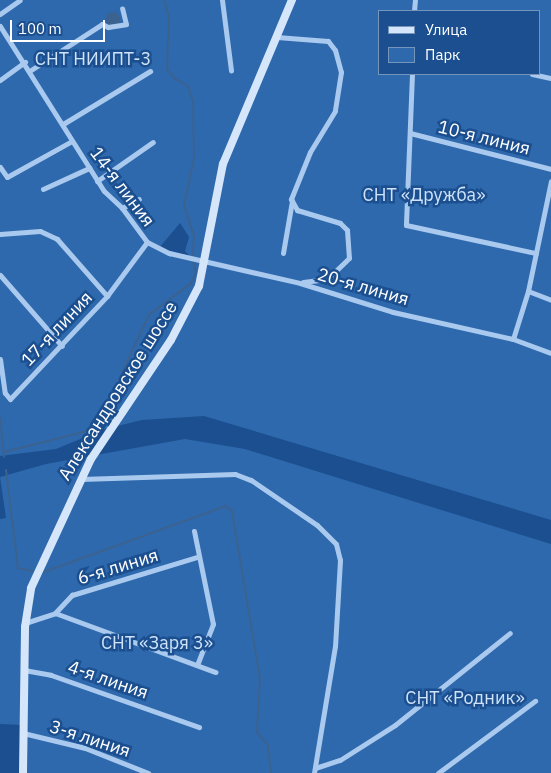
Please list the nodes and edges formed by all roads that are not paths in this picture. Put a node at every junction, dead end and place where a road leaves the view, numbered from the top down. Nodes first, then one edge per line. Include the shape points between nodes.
1 (20, 0) edge
2 (222, 0) edge
3 (292, 0) edge
4 (122, 8) dead end
5 (0, 14) edge
6 (0, 26) edge
7 (277, 37) junction
8 (25, 62) junction
9 (31, 70) junction
10 (231, 70) dead end
11 (150, 71) dead end
12 (412, 75) edge
13 (537, 75) edge
14 (551, 78) edge
15 (0, 80) edge
16 (63, 124) junction
17 (410, 133) junction
18 (153, 142) dead end
19 (74, 144) junction
20 (0, 167) edge
21 (89, 168) junction
22 (551, 169) edge
23 (551, 180) edge
24 (97, 181) junction
25 (43, 189) dead end
26 (139, 199) dead end
27 (292, 201) junction
28 (122, 208) junction
29 (544, 213) junction
30 (551, 215) edge
31 (0, 234) edge
32 (146, 242) junction
33 (283, 252) dead end
34 (536, 253) junction
35 (205, 259) junction
36 (0, 275) edge
37 (300, 283) junction
38 (528, 292) junction
39 (107, 296) junction
40 (551, 300) edge
41 (513, 340) junction
42 (62, 346) junction
43 (551, 354) edge
44 (0, 359) edge
45 (80, 479) junction
46 (194, 531) dead end
47 (197, 557) junction
48 (55, 613) junction
49 (25, 623) junction
50 (510, 633) dead end
51 (197, 665) junction
52 (24, 670) junction
53 (214, 672) dead end
54 (536, 701) dead end
55 (199, 727) dead end
56 (23, 733) junction
57 (314, 770) edge
58 (22, 773) edge
59 (148, 773) edge
60 (438, 773) edge

1 - 5 street
2 - 10 street
3 - 7 street, Александровское шоссе
4 - 9 street via 126,24 108,27 102,24
6 - 8 street, 14-я линия
7 - 27 street via 328,41 335,50 341,72 335,112 294,186
7 - 35 street, Александровское шоссе via 223,164
8 - 9 street, 14-я линия
8 - 15 street
9 - 16 street, 14-я линия
11 - 16 street
12 - 17 street
13 - 14 street
16 - 19 street, 14-я линия
17 - 22 street, 10-я линия
17 - 34 street via 406,225
18 - 24 street
19 - 20 street via 7,177
19 - 21 street, 14-я линия
21 - 24 street, 14-я линия
21 - 25 street
23 - 29 street
24 - 28 street, 14-я линия
26 - 28 street
27 - 33 street
27 - 37 street via 297,210 340,223 347,230 349,258 327,279
28 - 32 street, 14-я линия
29 - 30 street
29 - 34 street
31 - 39 street via 40,231 56,239
32 - 35 street, 14-я линия via 169,253
32 - 39 street, 17-я линия
34 - 38 street
35 - 37 street, 20-я линия
35 - 45 street, Александровское шоссе via 199,286 173,337 101,442
36 - 42 street
37 - 41 street, 20-я линия via 393,312
38 - 40 street
38 - 41 street
39 - 42 street, 17-я линия
41 - 43 street, 20-я линия
42 - 44 street, 17-я линия via 10,401 5,393
45 - 49 street, Александровское шоссе via 37,572
45 - 57 street via 235,474 251,480 317,525 333,540 340,560 338,616
46 - 47 street
47 - 48 street, 6-я линия via 72,595
47 - 51 street via 213,624
48 - 49 street, 6-я линия
48 - 51 street
49 - 52 street, Александровское шоссе
50 - 57 street via 395,725 340,760
51 - 53 street
52 - 55 street, 4-я линия via 51,674
52 - 56 street, Александровское шоссе
54 - 60 street
56 - 58 street, Александровское шоссе
56 - 59 street, 3-я линия via 85,748

